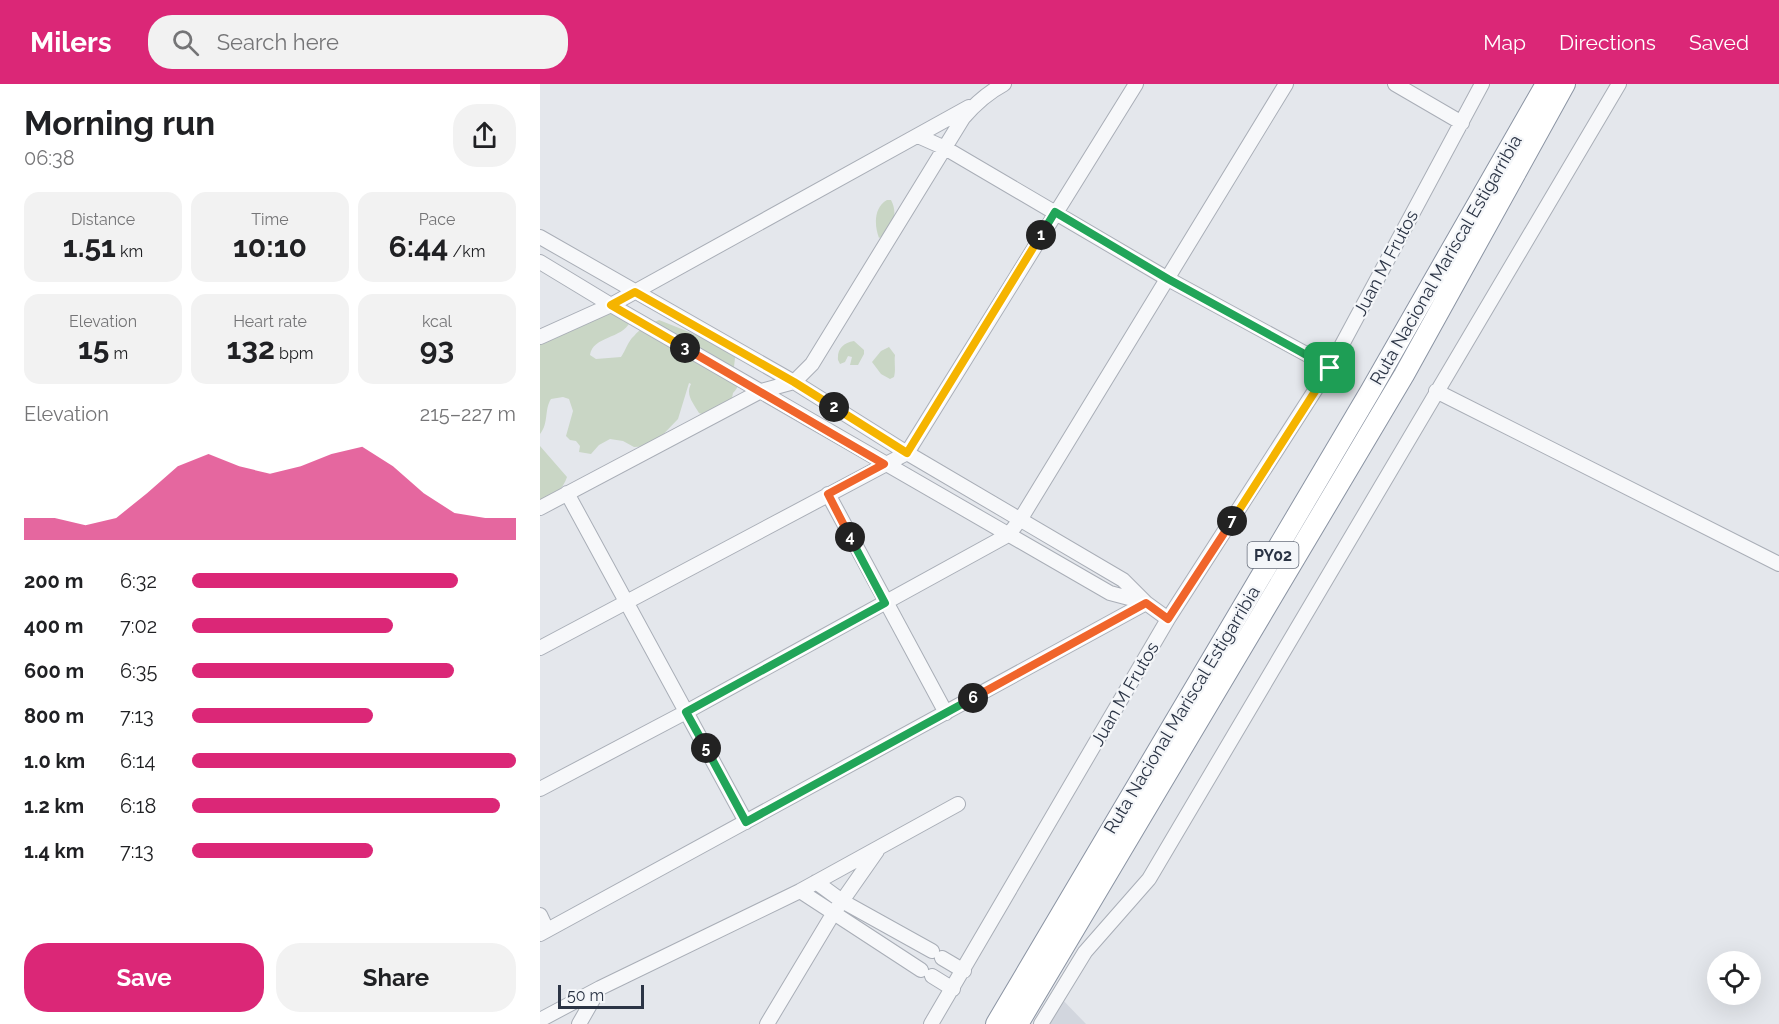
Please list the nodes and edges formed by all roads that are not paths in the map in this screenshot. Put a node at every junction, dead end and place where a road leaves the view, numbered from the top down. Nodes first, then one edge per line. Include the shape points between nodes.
1 (1004, 84) edge
2 (1136, 84) edge
3 (1286, 84) edge
4 (1395, 84) edge
5 (1482, 84) edge
6 (1546, 84) edge
7 (1565, 84) edge
8 (1619, 84) edge
9 (976, 103) junction
10 (1462, 123) junction
11 (918, 136) junction
12 (945, 148) junction
13 (1055, 212) junction
14 (540, 237) edge
15 (540, 262) edge
16 (1168, 279) junction
17 (635, 292) junction
18 (611, 305) junction
19 (540, 337) edge
20 (1330, 368) junction
21 (794, 382) junction
22 (761, 391) junction
23 (1436, 391) junction
24 (907, 453) junction
25 (884, 464) junction
26 (567, 494) junction
27 (828, 494) junction
28 (540, 508) edge
29 (1020, 520) junction
30 (1008, 535) junction
31 (1779, 564) edge
32 (626, 602) junction
33 (885, 603) junction
34 (1146, 603) junction
35 (1168, 619) junction
36 (540, 648) edge
37 (686, 712) junction
38 (946, 713) junction
39 (540, 789) edge
40 (958, 804) dead end
41 (746, 822) junction
42 (878, 849) junction
43 (816, 882) junction
44 (800, 891) junction
45 (842, 901) junction
46 (833, 914) junction
47 (540, 915) edge
48 (544, 932) edge
49 (964, 971) junction
50 (600, 988) junction
51 (953, 989) junction
52 (540, 1020) edge
53 (579, 1024) edge
54 (767, 1024) edge
55 (931, 1024) edge
56 (996, 1024) edge
57 (1018, 1024) edge
58 (1041, 1024) edge

1 - 9 street
2 - 13 street
3 - 16 street
4 - 10 street
5 - 10 street, Juan M Frutos
6 - 56 highway, Ruta Nacional Mariscal Estigarribia / PY02 via 1371,390
7 - 57 highway, Ruta Nacional Mariscal Estigarribia / PY02 via 1404,375
8 - 23 street
9 - 11 street
9 - 12 street
10 - 20 street, Juan M Frutos
11 - 12 street
11 - 17 street
12 - 13 street
12 - 21 street via 812,364
13 - 16 street
13 - 24 street
14 - 17 street
15 - 18 street
16 - 20 street
16 - 29 street
17 - 18 street
17 - 21 street
18 - 19 street
18 - 22 street
20 - 35 street, Juan M Frutos
21 - 22 street
21 - 24 street
22 - 25 street
22 - 26 street
23 - 31 street
23 - 58 street via 1149,879 1085,952
24 - 25 street
24 - 29 street
25 - 27 street
25 - 30 street
26 - 28 street
26 - 32 street
27 - 32 street
27 - 33 street
29 - 30 street
29 - 34 street via 1123,580
30 - 33 street
30 - 34 street via 1110,593
32 - 36 street
32 - 37 street
33 - 37 street
33 - 38 street
34 - 35 street
34 - 38 street
35 - 49 street, Juan M Frutos
37 - 39 street
37 - 41 street
38 - 41 street
40 - 42 street
41 - 48 street
42 - 43 street
42 - 45 street
43 - 44 street
43 - 45 street
44 - 46 street
44 - 50 street
45 - 46 street
45 - 49 street
46 - 51 street
46 - 54 street
47 - 48 street
49 - 51 street, Juan M Frutos
50 - 52 street
50 - 53 street
51 - 55 street, Juan M Frutos

